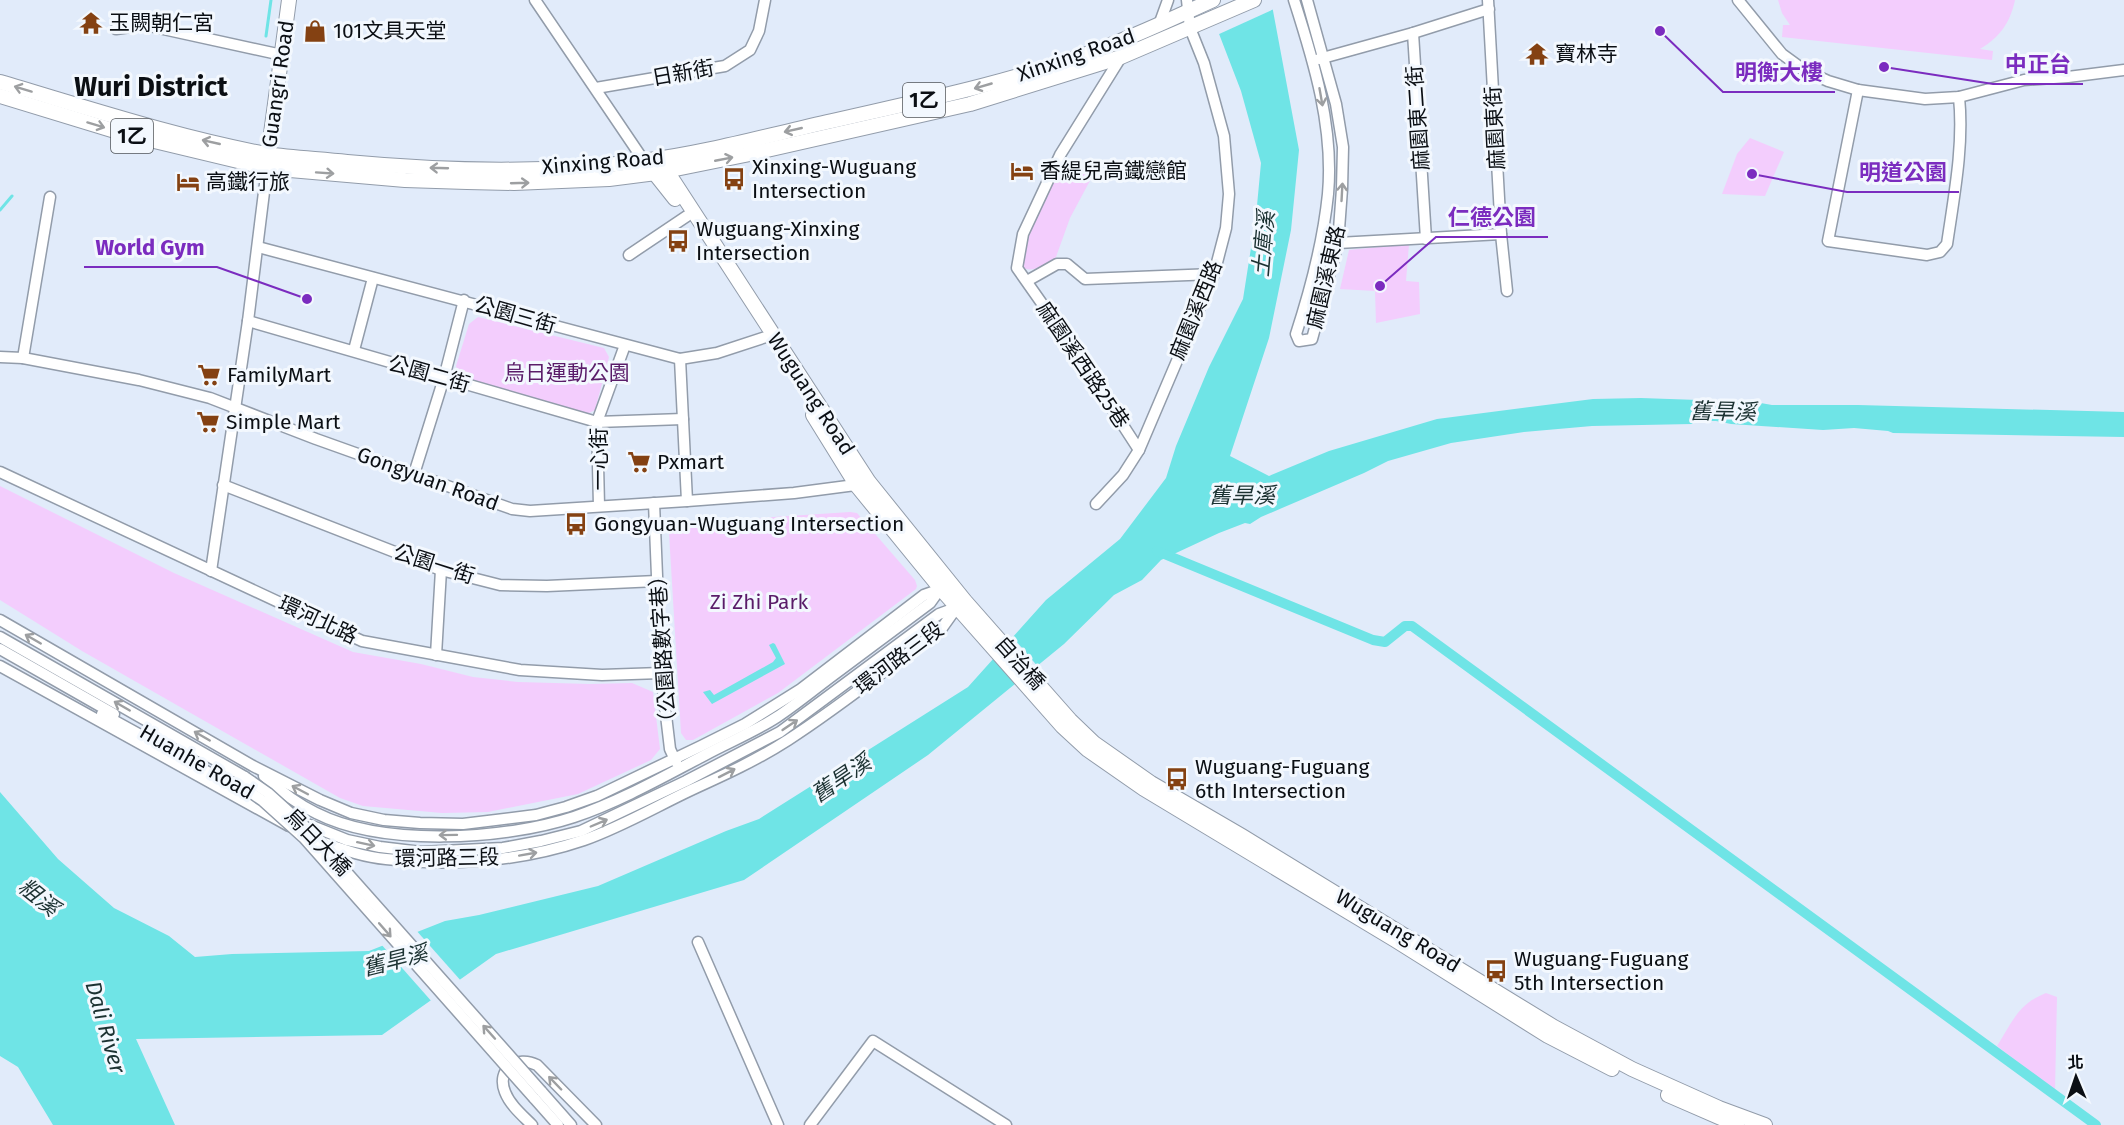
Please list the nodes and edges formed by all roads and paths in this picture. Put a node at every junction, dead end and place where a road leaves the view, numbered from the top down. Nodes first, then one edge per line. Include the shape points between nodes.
1 (290, 0) edge
2 (535, 0) edge
3 (765, 0) edge
4 (1168, 0) edge
5 (1213, 0) edge
6 (1254, 0) edge
7 (1294, 0) edge
8 (1307, 0) edge
9 (1738, 0) edge
10 (1193, 5) edge
11 (1488, 5) edge
12 (1159, 25) junction
13 (1190, 28) junction
14 (116, 29) dead end
15 (1413, 33) junction
16 (282, 55) junction
17 (1121, 57) junction
18 (1325, 58) junction
19 (1313, 60) junction
20 (2124, 70) edge
21 (0, 82) edge
22 (596, 88) junction
23 (1858, 90) junction
24 (0, 96) edge
25 (1959, 97) junction
26 (268, 161) junction
27 (644, 161) junction
28 (662, 172) junction
29 (50, 196) dead end
30 (687, 216) junction
31 (1501, 234) junction
32 (1426, 239) junction
33 (1322, 240) junction
34 (1338, 243) junction
35 (258, 247) junction
36 (629, 255) dead end
37 (1214, 274) junction
38 (373, 278) junction
39 (1027, 281) junction
40 (1507, 291) dead end
41 (464, 300) junction
42 (248, 321) junction
43 (768, 337) junction
44 (625, 345) junction
45 (354, 350) junction
46 (0, 357) edge
47 (23, 358) junction
48 (680, 359) junction
49 (444, 378) junction
50 (235, 408) junction
51 (683, 419) junction
52 (597, 422) junction
53 (1139, 450) junction
54 (0, 472) edge
55 (414, 474) junction
56 (863, 484) junction
57 (222, 485) junction
58 (687, 501) junction
59 (654, 503) junction
60 (1096, 504) dead end
61 (599, 506) junction
62 (441, 570) junction
63 (211, 571) junction
64 (657, 581) junction
65 (944, 586) junction
66 (961, 604) junction
67 (0, 620) edge
68 (983, 629) joint
69 (0, 637) edge
70 (0, 649) edge
71 (436, 655) junction
72 (0, 666) edge
73 (662, 673) junction
74 (1049, 703) junction
75 (674, 757) junction
76 (253, 766) junction
77 (680, 768) junction
78 (688, 786) junction
79 (698, 942) dead end
80 (532, 1125) edge
81 (558, 1125) edge
82 (571, 1125) edge
83 (596, 1125) edge
84 (778, 1125) edge
85 (810, 1125) edge
86 (1006, 1125) edge
87 (1737, 1125) edge
88 (1765, 1125) edge

1 - 16 main road, Guangri Road
2 - 22 street
3 - 22 street, 日新街 via 759,31 750,50 725,66
4 - 12 street
5 - 10 main road, 1乙
6 - 13 main road, 1乙
7 - 19 street, 麻園溪東路
8 - 18 street, 麻園溪東路
9 - 23 street via 1782,54 1804,70
10 - 12 main road, Xinxing Road / 1乙
10 - 13 street
11 - 15 street, 麻園東二街
11 - 31 street, 麻園東街
12 -> 27 main road, Xinxing Road / 1乙 via 1090,53 966,91
13 - 17 main road, Xinxing Road / 1乙
13 - 37 street, 麻園溪西路 via 1224,136 1229,194 1226,228
14 - 16 street via 145,25
15 - 18 street, 麻園東二街
15 - 32 street, 麻園東二街
16 - 26 main road, Guangri Road
28 -> 17 main road, Xinxing Road / 1乙 via 970,104
17 - 39 street, 麻園溪西路25巷 via 1060,155 1023,234 1017,268
18 - 19 street, 麻園東二街
34 -> 18 street, 麻園溪東路 via 1342,147
19 -> 33 street, 麻園溪東路 via 1328,163
20 - 25 street via 2024,80
26 -> 21 main road, Xinxing Road / 1乙
22 - 27 street
23 - 25 street via 1925,99
23 - 25 street via 1828,241 1927,255 1940,252 1947,244 1957,173
24 -> 26 main road, Xinxing Road / 1乙 via 125,134
27 -> 26 main road, Xinxing Road / 1乙 via 466,169
26 -> 28 main road, Xinxing Road / 1乙 via 405,180 514,183 609,179
26 - 35 street
27 - 28 main road
28 - 30 main road, Wuguang Road
28 - 43 main road, Wuguang Road
29 - 47 street
30 - 36 street
30 - 43 main road, Wuguang Road
31 - 32 street
31 - 40 street, 麻園東街
32 - 34 street
33 - 34 street
33 - 34 street, 麻園溪東路 via 1296,334 1299,341 1312,339
35 - 38 street, 公園三街
35 - 42 street
37 - 39 street via 1085,279 1067,264 1057,264
37 - 53 street, 麻園溪西路
38 - 41 street, 公園三街
38 - 45 street
39 - 53 street, 麻園溪西路25巷
41 - 44 street, 公園三街
41 - 49 street
42 - 45 street, 公園二街
42 - 50 street
43 - 48 street, 公園三街 via 717,353
43 - 56 main road, Wuguang Road
44 - 48 street, 公園三街
44 - 52 street, 一心街
45 - 49 street, 公園二街
46 - 47 street, Gongyuan Road
47 - 50 street, Gongyuan Road via 139,380
48 - 51 street
49 - 52 street, 公園二街
49 - 55 street
50 - 55 street, Gongyuan Road
50 - 57 street
51 - 52 street, 公園二街
51 - 58 street
52 - 61 street, 一心街
53 - 60 street, 麻園溪西路 via 1123,475
54 - 63 street, 環河北路
55 - 61 street, Gongyuan Road via 512,508 530,511
56 - 58 street, Gongyuan Road
56 - 65 main road, Wuguang Road
57 - 62 street, 公園一街
57 - 63 street
58 - 59 street, Gongyuan Road
59 - 61 street, Gongyuan Road
59 - 64 street, （公園路數字巷）
62 - 64 street, 公園一街 via 500,585
62 - 71 street
63 - 71 street, 環河北路 via 363,641
64 - 73 street, （公園路數字巷）
65 - 66 main road, Wuguang Road
65 - 75 street, 環河路三段 via 924,595 801,689 728,732
65 - 77 street, 環河路三段 via 930,603 777,717
66 - 68 main road, Wuguang Road
78 -> 66 street, 環河路三段 via 753,760 787,741 946,624
76 -> 67 street, 環河路三段
68 - 74 main road, 自治橋
82 -> 69 street, 烏日大橋, bridge via 290,810 245,777
70 -> 81 street, Huanhe Road, bridge via 263,801 304,838
71 - 73 street, 環河北路 via 520,670 602,675
72 -> 78 street, 環河路三段 via 302,833 346,851 384,859 465,861 545,851 615,827
73 - 75 street, （公園路數字巷）
74 - 87 main road, Wuguang Road via 1062,726 1116,771 1548,1036 1628,1077
74 - 88 main road, Wuguang Road via 1094,743 1151,783 1554,1027 1632,1069
75 -> 76 street, 環河路三段 via 597,796 566,807 463,824 384,820 351,813
75 - 77 street, （公園路數字巷）
77 -> 76 street, 環河路三段 via 601,806 539,826 498,833 421,836 350,826 316,813 277,788
77 - 78 street, （公園路數字巷）
79 - 84 street
83 -> 80 street via 537,1065 519,1061 509,1066 502,1083 510,1102
85 - 86 street via 873,1041

